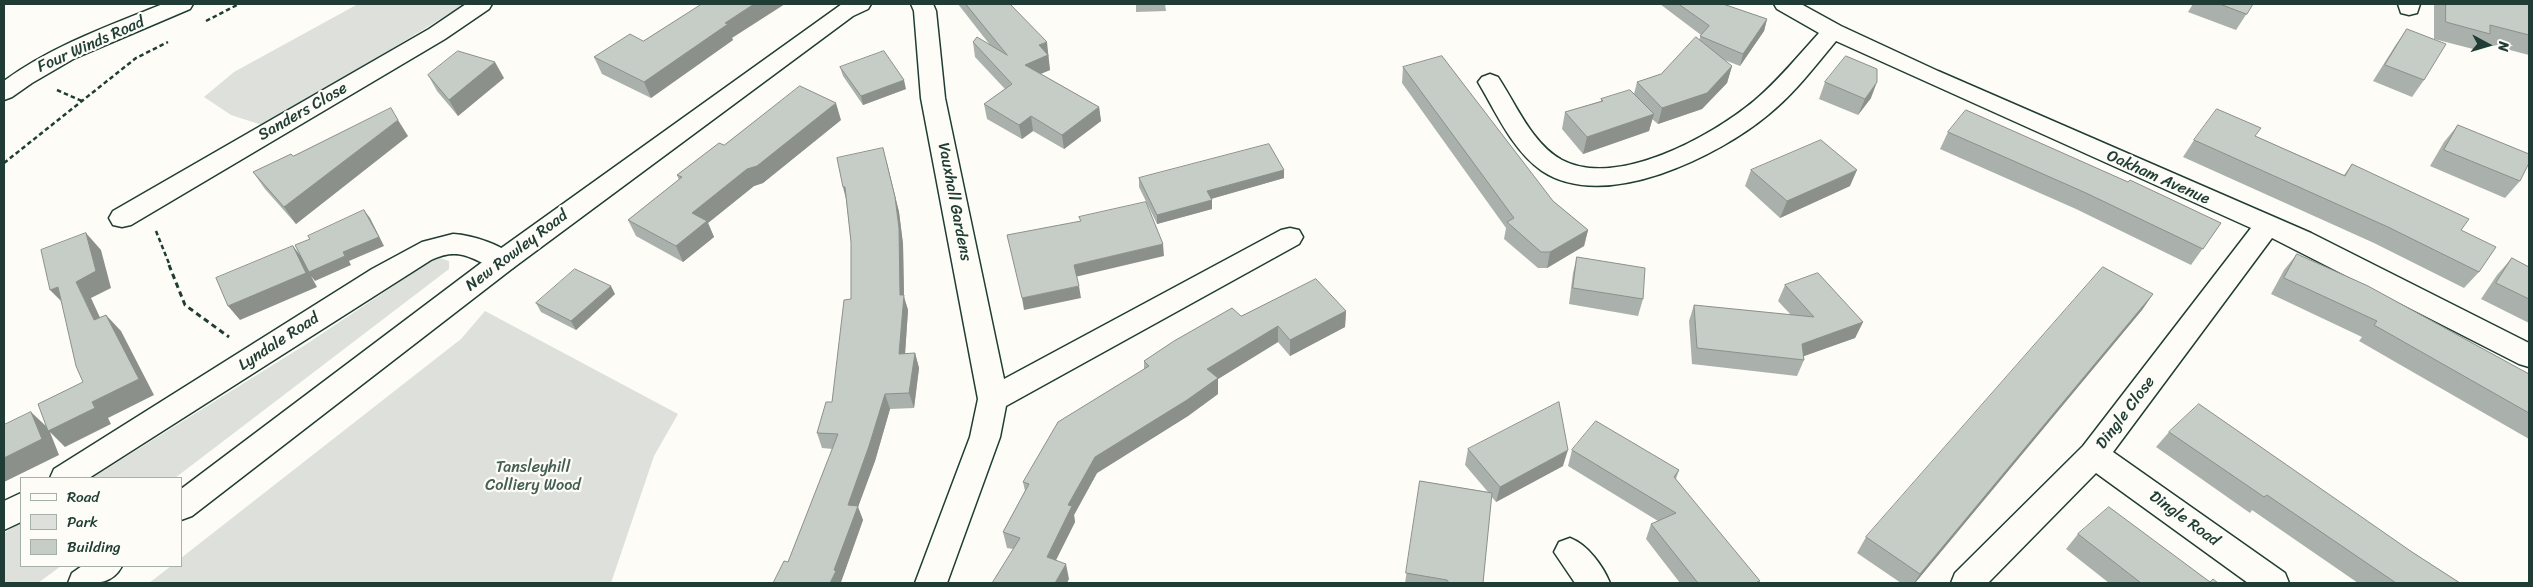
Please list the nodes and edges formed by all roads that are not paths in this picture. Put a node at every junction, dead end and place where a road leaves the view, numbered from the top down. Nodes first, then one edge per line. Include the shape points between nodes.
1 (182, 4) edge
2 (481, 4) edge
3 (860, 4) edge
4 (922, 4) edge
5 (1785, 4) edge
6 (1833, 31) junction
7 (4, 66) edge
8 (32, 71) junction
9 (1490, 82) dead end
10 (4, 92) edge
11 (129, 214) road end
12 (2267, 226) junction
13 (1290, 237) dead end
14 (503, 261) junction
15 (2529, 356) edge
16 (993, 398) junction
17 (2094, 455) junction
18 (67, 477) edge
19 (182, 506) edge
20 (20, 507) edge
21 (4, 517) edge
22 (1570, 552) dead end
23 (105, 567) edge
24 (84, 583) edge
25 (931, 583) edge
26 (1594, 583) edge
27 (1967, 583) edge
28 (2273, 583) edge

1 - 8 street, Four Winds Road
2 - 11 street, Sanders Close via 437,34
3 - 14 street, New Rowley Road via 837,17
4 - 16 street, Vauxhall Gardens via 933,98
5 - 6 street, Oakham Avenue
6 - 9 street via 1762,107 1732,130 1634,174 1601,179 1554,167 1535,153
6 - 12 street, Oakham Avenue
7 - 8 street
8 - 10 street, Four Winds Road
12 - 15 street, Oakham Avenue via 2311,244
12 - 17 street, Dingle Close
13 - 16 street
14 - 18 street, Lyndale Road via 464,244 447,244 428,250
14 - 19 street, New Rowley Road
16 - 25 street, Vauxhall Gardens via 984,437
17 - 27 street, Dingle Close
17 - 28 street, Dingle Road
20 - 21 street
22 - 26 street
23 - 24 street

